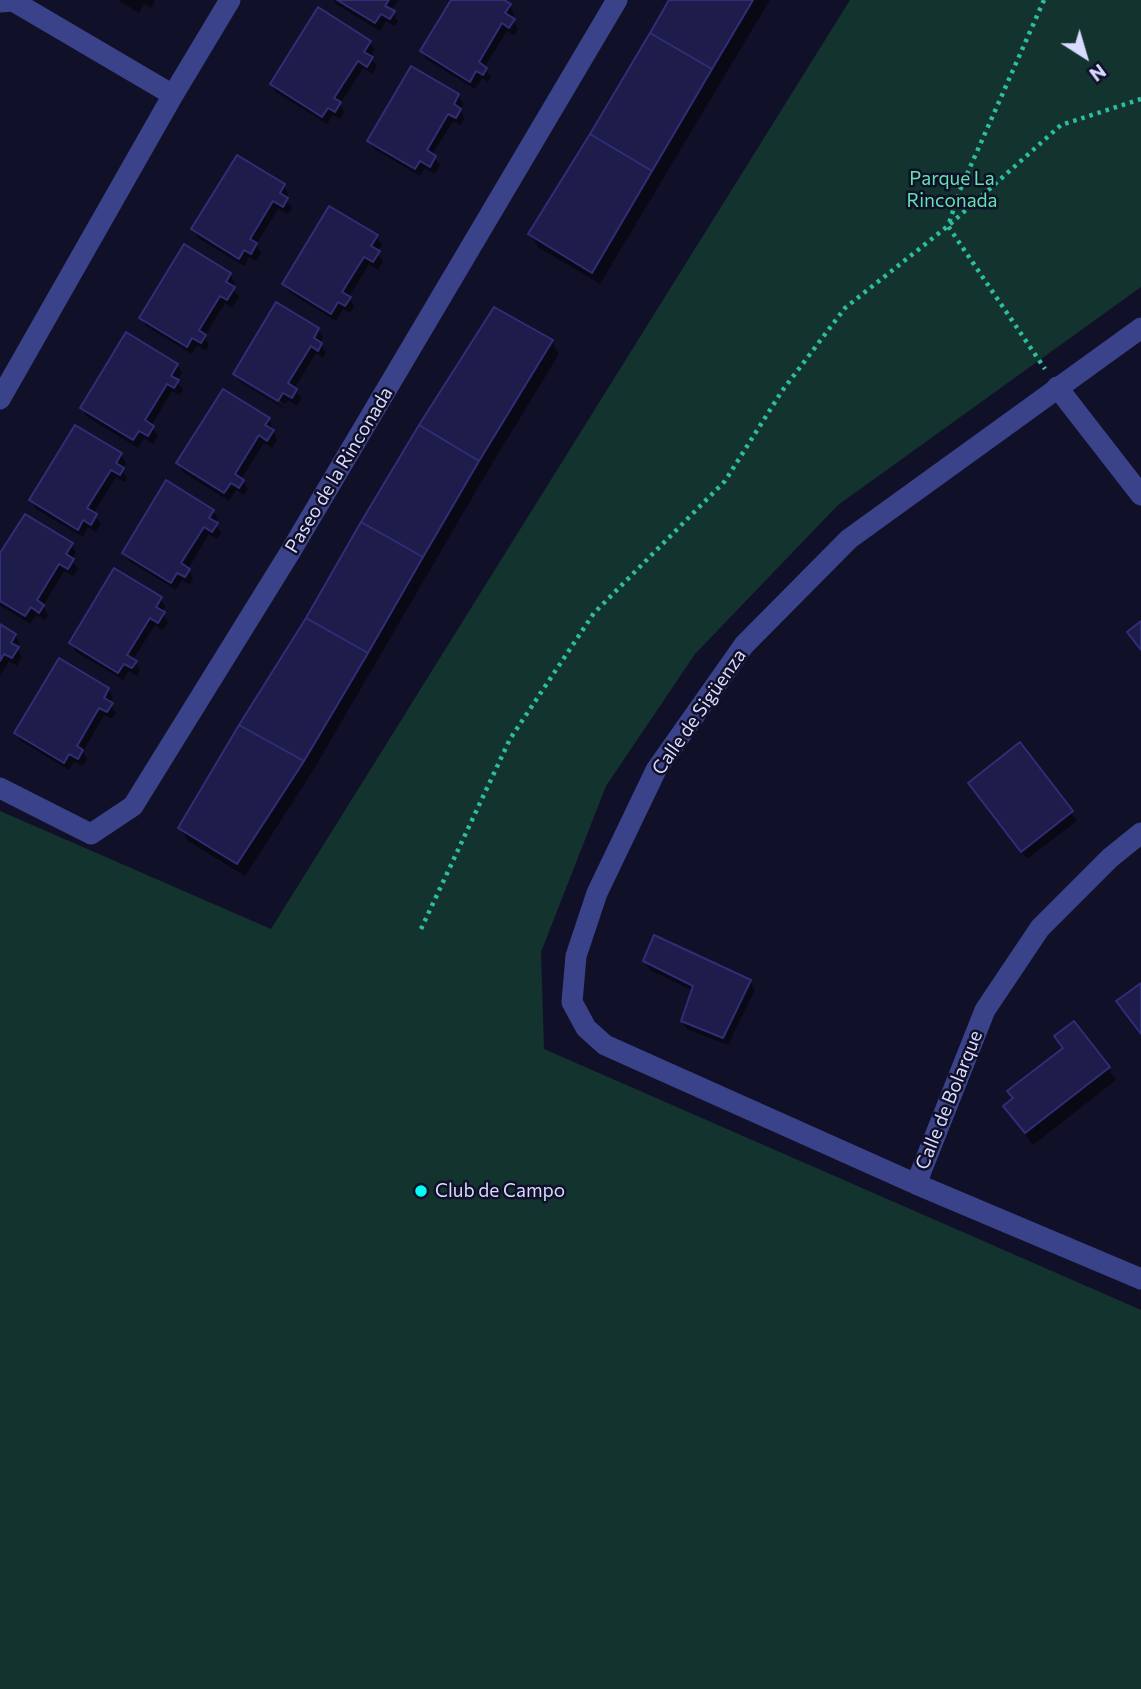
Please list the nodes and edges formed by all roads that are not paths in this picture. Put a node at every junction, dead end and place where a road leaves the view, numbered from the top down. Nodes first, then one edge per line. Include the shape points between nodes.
1 (230, 0) edge
2 (617, 0) edge
3 (0, 2) edge
4 (173, 94) junction
5 (1141, 328) edge
6 (1057, 387) junction
7 (0, 399) edge
8 (1141, 495) edge
9 (0, 788) edge
10 (1141, 833) edge
11 (916, 1184) junction
12 (1141, 1279) edge

1 - 4 street
2 - 9 street, Paseo de la Rinconada via 289,554 133,806 91,834
3 - 4 street via 13,1
4 - 7 street
5 - 6 street, Calle de Sigüenza
6 - 8 street
6 - 11 street, Calle de Sigüenza via 849,539 744,645 656,770 597,893 576,956 572,1002 586,1028 605,1045
10 - 11 street, Calle de Bolarque via 1040,928 985,1010
11 - 12 street, Calle de Bolarque

